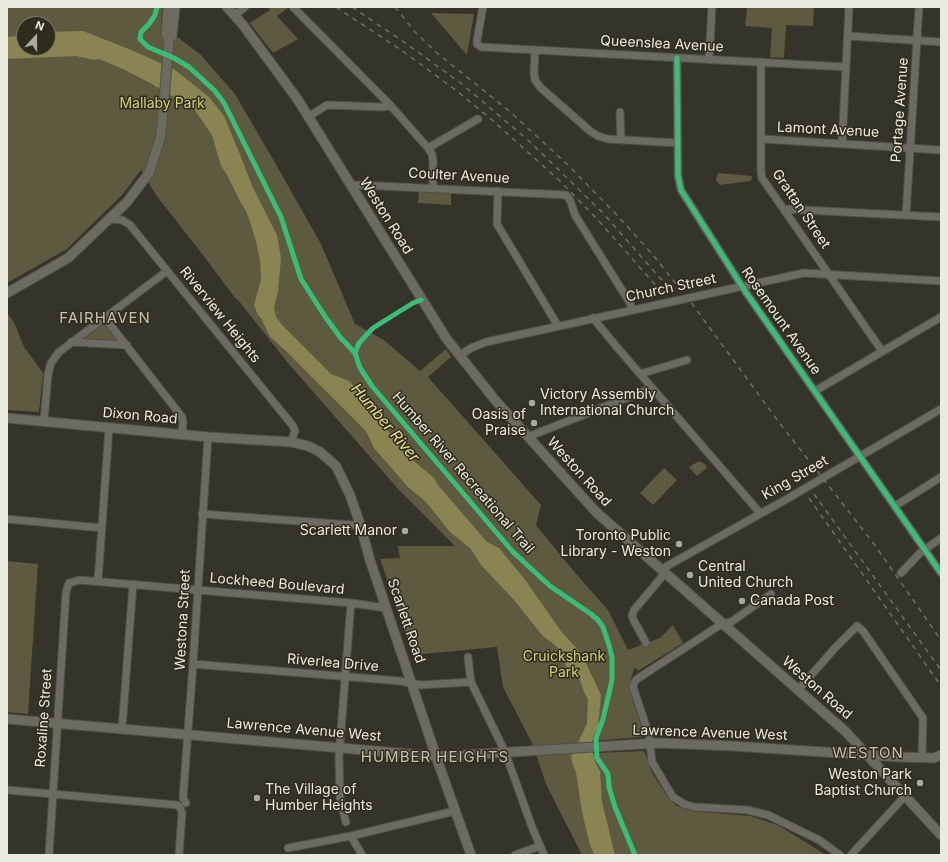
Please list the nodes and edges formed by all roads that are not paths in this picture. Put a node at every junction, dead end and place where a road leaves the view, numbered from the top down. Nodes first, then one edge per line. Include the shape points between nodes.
1 (168, 7) edge
2 (174, 7) edge
3 (227, 7) edge
4 (245, 7) edge
5 (293, 7) edge
6 (483, 7) edge
7 (712, 7) edge
8 (850, 7) edge
9 (919, 7) edge
10 (235, 15) junction
11 (848, 36) junction
12 (917, 41) junction
13 (941, 42) edge
14 (168, 44) junction
15 (535, 50) junction
16 (677, 58) junction
17 (709, 60) junction
18 (761, 62) junction
19 (846, 67) junction
20 (391, 106) junction
21 (620, 112) dead end
22 (308, 117) junction
23 (478, 118) dead end
24 (762, 139) junction
25 (621, 140) junction
26 (678, 143) junction
27 (842, 144) junction
28 (428, 148) junction
29 (911, 148) junction
30 (941, 150) edge
31 (351, 186) junction
32 (433, 188) junction
33 (498, 191) junction
34 (784, 209) junction
35 (906, 215) junction
36 (941, 217) edge
37 (109, 219) junction
38 (167, 272) junction
39 (829, 274) junction
40 (941, 281) edge
41 (742, 286) junction
42 (7, 293) edge
43 (632, 310) junction
44 (104, 317) junction
45 (941, 317) edge
46 (594, 318) junction
47 (558, 326) junction
48 (71, 342) junction
49 (127, 345) junction
50 (882, 351) junction
51 (459, 356) junction
52 (688, 360) dead end
53 (640, 374) junction
54 (652, 388) junction
55 (815, 391) junction
56 (941, 409) edge
57 (7, 418) edge
58 (44, 421) junction
59 (109, 428) junction
60 (182, 434) junction
61 (208, 437) junction
62 (529, 437) junction
63 (271, 440) joint
64 (292, 442) junction
65 (859, 456) junction
66 (941, 477) edge
67 (895, 506) junction
68 (760, 513) junction
69 (202, 514) junction
70 (7, 519) edge
71 (360, 524) junction
72 (102, 528) junction
73 (941, 538) edge
74 (925, 550) junction
75 (664, 573) junction
76 (941, 573) edge
77 (901, 574) dead end
78 (98, 582) junction
79 (69, 583) joint
80 (133, 584) junction
81 (198, 590) junction
82 (771, 594) dead end
83 (351, 603) junction
84 (387, 608) junction
85 (722, 624) junction
86 (646, 643) dead end
87 (468, 657) dead end
88 (193, 664) junction
89 (345, 677) junction
90 (471, 682) junction
91 (412, 683) junction
92 (798, 690) junction
93 (7, 719) edge
94 (57, 723) junction
95 (122, 729) junction
96 (188, 735) junction
97 (650, 744) junction
98 (340, 748) junction
99 (505, 752) junction
100 (868, 754) junction
101 (436, 755) junction
102 (922, 757) junction
103 (939, 758) edge
104 (7, 790) edge
105 (52, 793) junction
106 (905, 796) junction
107 (183, 805) junction
108 (455, 810) junction
109 (346, 822) dead end
110 (941, 835) edge
111 (351, 836) junction
112 (540, 846) junction
113 (288, 848) dead end
114 (49, 855) edge
115 (179, 855) edge
116 (362, 855) edge
117 (471, 855) edge
118 (515, 855) edge
119 (544, 855) edge
120 (840, 855) edge
121 (851, 855) edge

1 - 14 main road
2 - 14 main road via 172,36
3 - 10 main road, Weston Road
4 - 10 street
5 - 20 street
6 - 15 street, Queenslea Avenue via 477,40 481,47
7 - 17 street
8 - 11 street
9 - 12 street, Portage Avenue
10 - 22 main road, Weston Road via 279,73
11 - 12 street
11 - 19 street
12 - 13 street
12 - 29 street, Portage Avenue
14 - 37 main road via 160,139 149,173
15 - 16 street, Queenslea Avenue
15 - 25 street via 534,73 540,87 590,131 608,139
16 - 17 street, Queenslea Avenue
16 - 26 street, Rosemount Avenue
17 - 18 street, Queenslea Avenue
18 - 19 street, Queenslea Avenue
18 - 24 street, Grattan Street
19 - 27 street
20 - 22 street via 326,105
20 - 28 street
21 - 25 street
22 - 31 main road, Weston Road
23 - 28 street
24 - 27 street, Lamont Avenue
24 - 34 street, Grattan Street via 762,178
25 - 26 street
26 - 41 street, Rosemount Avenue via 678,175 681,190
27 - 29 street, Lamont Avenue
28 - 32 street via 433,161
29 - 30 street, Lamont Avenue
29 - 35 street, Portage Avenue
31 - 32 street, Coulter Avenue
31 - 51 main road, Weston Road via 421,300
32 - 33 street, Coulter Avenue
33 - 43 street, Coulter Avenue via 566,195 575,215 630,302
33 - 47 street via 497,224
34 - 35 street
34 - 39 street, Grattan Street
35 - 36 street
37 - 38 street, Riverview Heights via 122,220 130,226
37 - 42 main road via 68,258
38 - 44 street
38 - 64 street, Riverview Heights via 293,426 295,431
39 - 40 street, Church Street
39 - 41 street, Church Street via 804,273
39 - 50 street, Grattan Street
41 - 43 street, Church Street
41 - 55 street, Rosemount Avenue
43 - 46 street, Church Street
44 - 48 street
44 - 49 street
45 - 50 street
46 - 47 street, Church Street
46 - 53 street
47 - 51 street, Church Street via 486,342
48 - 49 street
48 - 58 street via 51,363
49 - 60 street via 182,417
50 - 55 street
51 - 62 main road, Weston Road
52 - 53 street
53 - 54 street
54 - 62 street
54 - 68 street
55 - 65 street, Rosemount Avenue
56 - 65 street, King Street
57 - 58 main road, Dixon Road
58 - 59 main road, Dixon Road
59 - 60 main road, Dixon Road
59 - 72 street
60 - 61 main road, Dixon Road
61 - 63 main road, Dixon Road
61 - 69 street, Westona Street
62 - 75 main road, Weston Road via 596,512
63 - 64 main road, Scarlett Road
64 - 71 main road, Scarlett Road via 320,452 336,466
65 - 67 street, Rosemount Avenue
65 - 68 street, King Street
66 - 67 street
67 - 74 street, Rosemount Avenue
68 - 75 street, King Street via 667,566
69 - 71 street
69 - 81 street, Westona Street
70 - 72 street
71 - 84 main road, Scarlett Road
72 - 78 street
73 - 74 street
74 - 76 street, Rosemount Avenue
74 - 77 street
75 - 85 main road, Weston Road
75 - 86 street, King Street via 632,616
78 - 79 street, Lockheed Boulevard via 79,580
78 - 80 street, Lockheed Boulevard
79 - 94 street, Roxaline Street via 66,592
80 - 81 street, Lockheed Boulevard
80 - 95 street
81 - 83 street, Lockheed Boulevard
81 - 88 street, Westona Street
82 - 85 street via 731,622
83 - 84 street, Lockheed Boulevard
83 - 89 street
84 - 91 main road, Scarlett Road
85 - 92 main road, Weston Road
85 - 97 street via 634,683
87 - 90 street
88 - 89 street, Riverlea Drive
88 - 96 street, Westona Street
89 - 91 street, Riverlea Drive
89 - 98 street
90 - 91 street, Riverlea Drive via 421,685
90 - 99 street
91 - 101 main road, Scarlett Road
92 - 100 main road, Weston Road
92 - 102 street via 857,626 923,718
93 - 94 main road, Lawrence Avenue West
94 - 95 main road, Lawrence Avenue West
94 - 105 street, Roxaline Street
95 - 96 main road, Lawrence Avenue West
96 - 98 main road, Lawrence Avenue West
96 - 107 street, Westona Street
97 - 99 main road, Lawrence Avenue West
97 - 100 main road, Lawrence Avenue West
97 - 120 street via 655,767 670,792 680,802 694,807 747,810 768,814 819,840
98 - 101 main road, Lawrence Avenue West
98 - 109 street via 340,799
99 - 101 main road, Lawrence Avenue West
99 - 112 street
100 - 102 main road, Lawrence Avenue West
100 - 106 main road, Weston Road
101 - 108 main road, Scarlett Road
102 - 103 main road, Lawrence Avenue West
104 - 105 street
105 - 107 street
105 - 114 street, Roxaline Street
106 - 110 main road, Weston Road
106 - 121 street
107 - 115 street, Westona Street
108 - 111 street
108 - 117 main road, Scarlett Road
111 - 113 street
111 - 116 street
112 - 118 street
112 - 119 street

